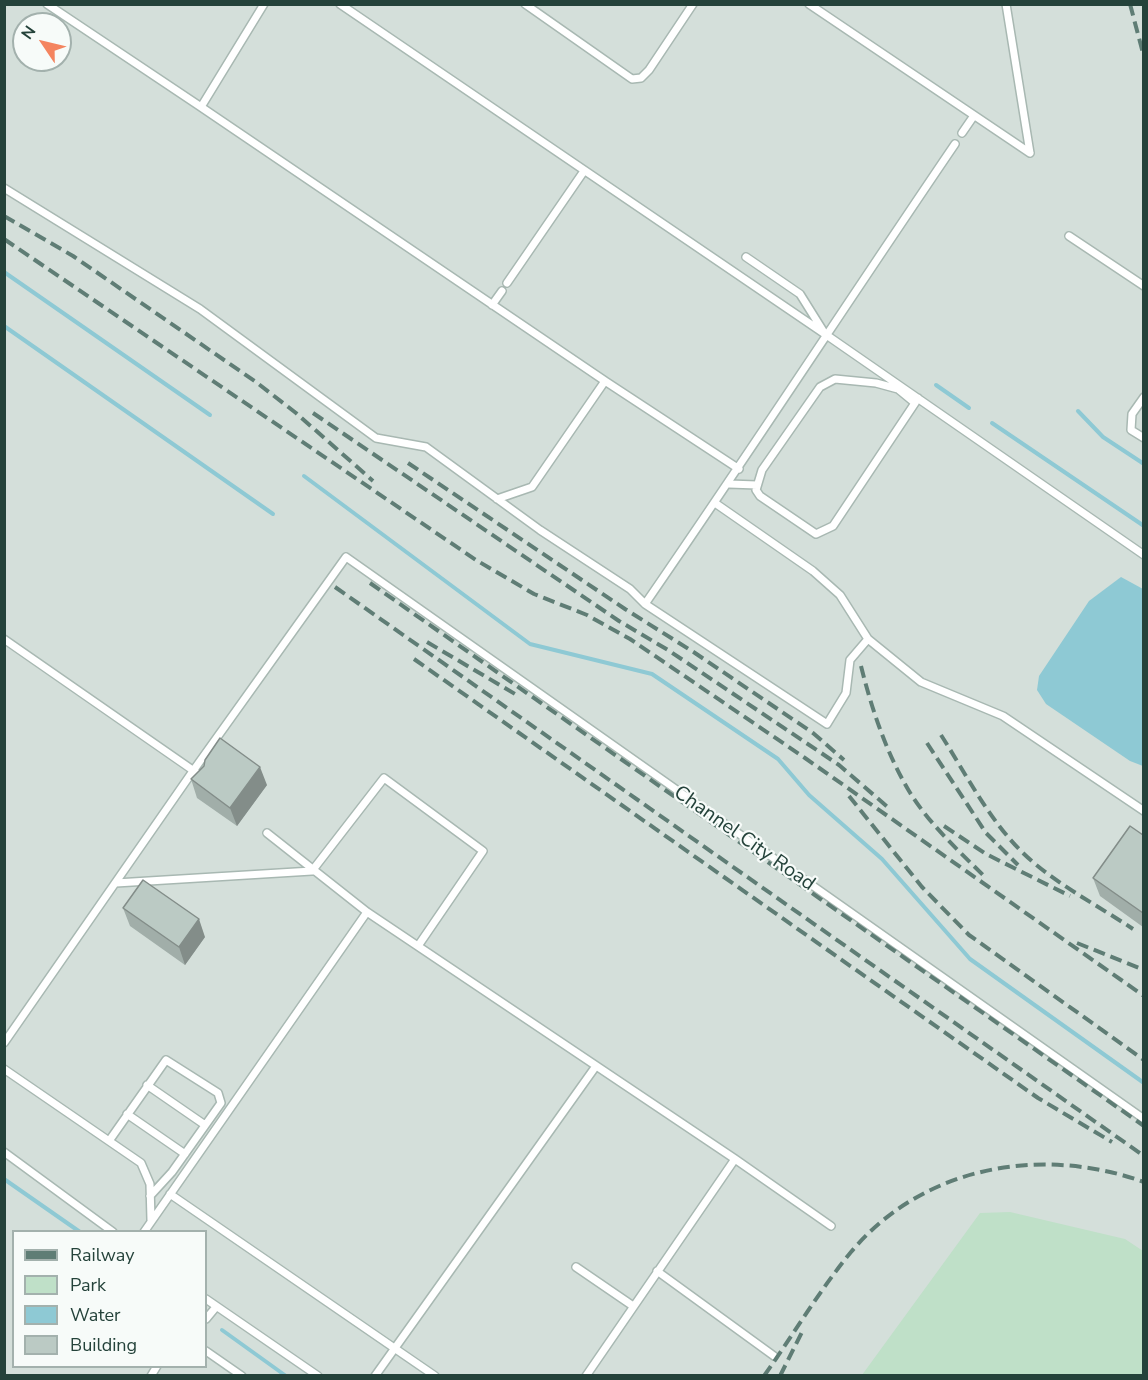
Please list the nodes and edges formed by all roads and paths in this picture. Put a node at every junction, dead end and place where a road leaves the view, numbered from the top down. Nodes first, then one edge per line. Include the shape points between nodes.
1 (47, 4) edge
2 (264, 4) edge
3 (340, 4) edge
4 (525, 4) edge
5 (693, 4) edge
6 (809, 4) edge
7 (1006, 4) edge
8 (201, 107) junction
9 (973, 117) junction
10 (962, 133) dead end
11 (955, 144) dead end
12 (584, 171) junction
13 (4, 188) edge
14 (1070, 236) dead end
15 (746, 257) dead end
16 (507, 283) dead end
17 (1143, 286) edge
18 (502, 291) dead end
19 (492, 305) junction
20 (825, 334) junction
21 (605, 381) junction
22 (1143, 397) edge
23 (917, 401) junction
24 (1143, 438) edge
25 (739, 469) junction
26 (729, 484) junction
27 (758, 485) junction
28 (498, 499) junction
29 (715, 503) junction
30 (1143, 554) edge
31 (645, 604) junction
32 (4, 639) edge
33 (868, 639) junction
34 (193, 771) junction
35 (206, 780) edge
36 (1143, 811) edge
37 (267, 833) dead end
38 (312, 871) junction
39 (116, 883) junction
40 (367, 912) junction
41 (418, 946) junction
42 (4, 1043) edge
43 (596, 1066) junction
44 (4, 1069) edge
45 (147, 1084) junction
46 (128, 1114) junction
47 (1143, 1119) edge
48 (206, 1125) junction
49 (109, 1141) junction
50 (4, 1152) edge
51 (185, 1154) junction
52 (735, 1159) junction
53 (170, 1194) junction
54 (150, 1196) junction
55 (151, 1222) junction
56 (831, 1226) dead end
57 (110, 1230) edge
58 (145, 1230) edge
59 (576, 1267) dead end
60 (657, 1271) junction
61 (207, 1300) edge
62 (633, 1306) junction
63 (216, 1307) junction
64 (207, 1318) edge
65 (396, 1348) junction
66 (207, 1352) edge
67 (774, 1356) dead end
68 (242, 1376) edge
69 (318, 1376) edge
70 (375, 1376) edge
71 (435, 1376) edge
72 (586, 1376) edge

1 - 8 lane
2 - 8 lane
3 - 12 lane
4 - 5 lane via 632,79 641,78 649,70
6 - 9 lane
7 - 9 lane via 1030,153
8 - 19 lane
9 - 10 lane
11 - 20 lane
12 - 16 lane
12 - 20 lane
13 - 28 lane via 200,309 376,438 426,447
14 - 17 lane
15 - 20 lane via 800,294
18 - 19 lane
19 - 21 lane
20 - 23 lane
20 - 25 lane
21 - 25 lane
21 - 28 lane via 532,487
22 - 24 lane via 1132,414 1131,430
23 - 27 lane via 898,389 876,384 836,379 820,387 762,470
23 - 27 lane via 833,526 825,531 816,534 760,496
23 - 30 lane
25 - 26 lane
26 - 27 lane
26 - 29 lane
28 - 31 lane via 630,589
29 - 31 lane
29 - 33 lane via 813,571 840,596
31 - 33 lane via 827,724 846,693 850,660
32 - 34 lane
33 - 36 lane via 921,682 1003,716
34 - 35 lane
34 - 39 lane
34 - 47 lane, Channel City Road via 346,557
37 - 38 lane
38 - 39 lane
38 - 40 lane
38 - 41 lane via 384,778 483,851
39 - 42 lane
40 - 41 lane
40 - 53 lane
41 - 43 lane
43 - 52 lane
43 - 65 lane
44 - 49 lane
45 - 46 lane
45 - 48 lane
45 - 48 lane via 163,1061 169,1059 218,1094 221,1103
46 - 49 lane
46 - 51 lane
48 - 51 lane
49 - 54 lane via 141,1163 149,1178
50 - 57 lane
51 - 54 lane
52 - 56 lane
52 - 60 lane
53 - 55 lane
53 - 65 lane
54 - 55 lane
55 - 58 lane
59 - 62 lane
60 - 62 lane
60 - 67 lane
61 - 63 lane
62 - 72 lane
63 - 64 lane
63 - 69 lane
65 - 70 lane
65 - 71 lane
66 - 68 lane

